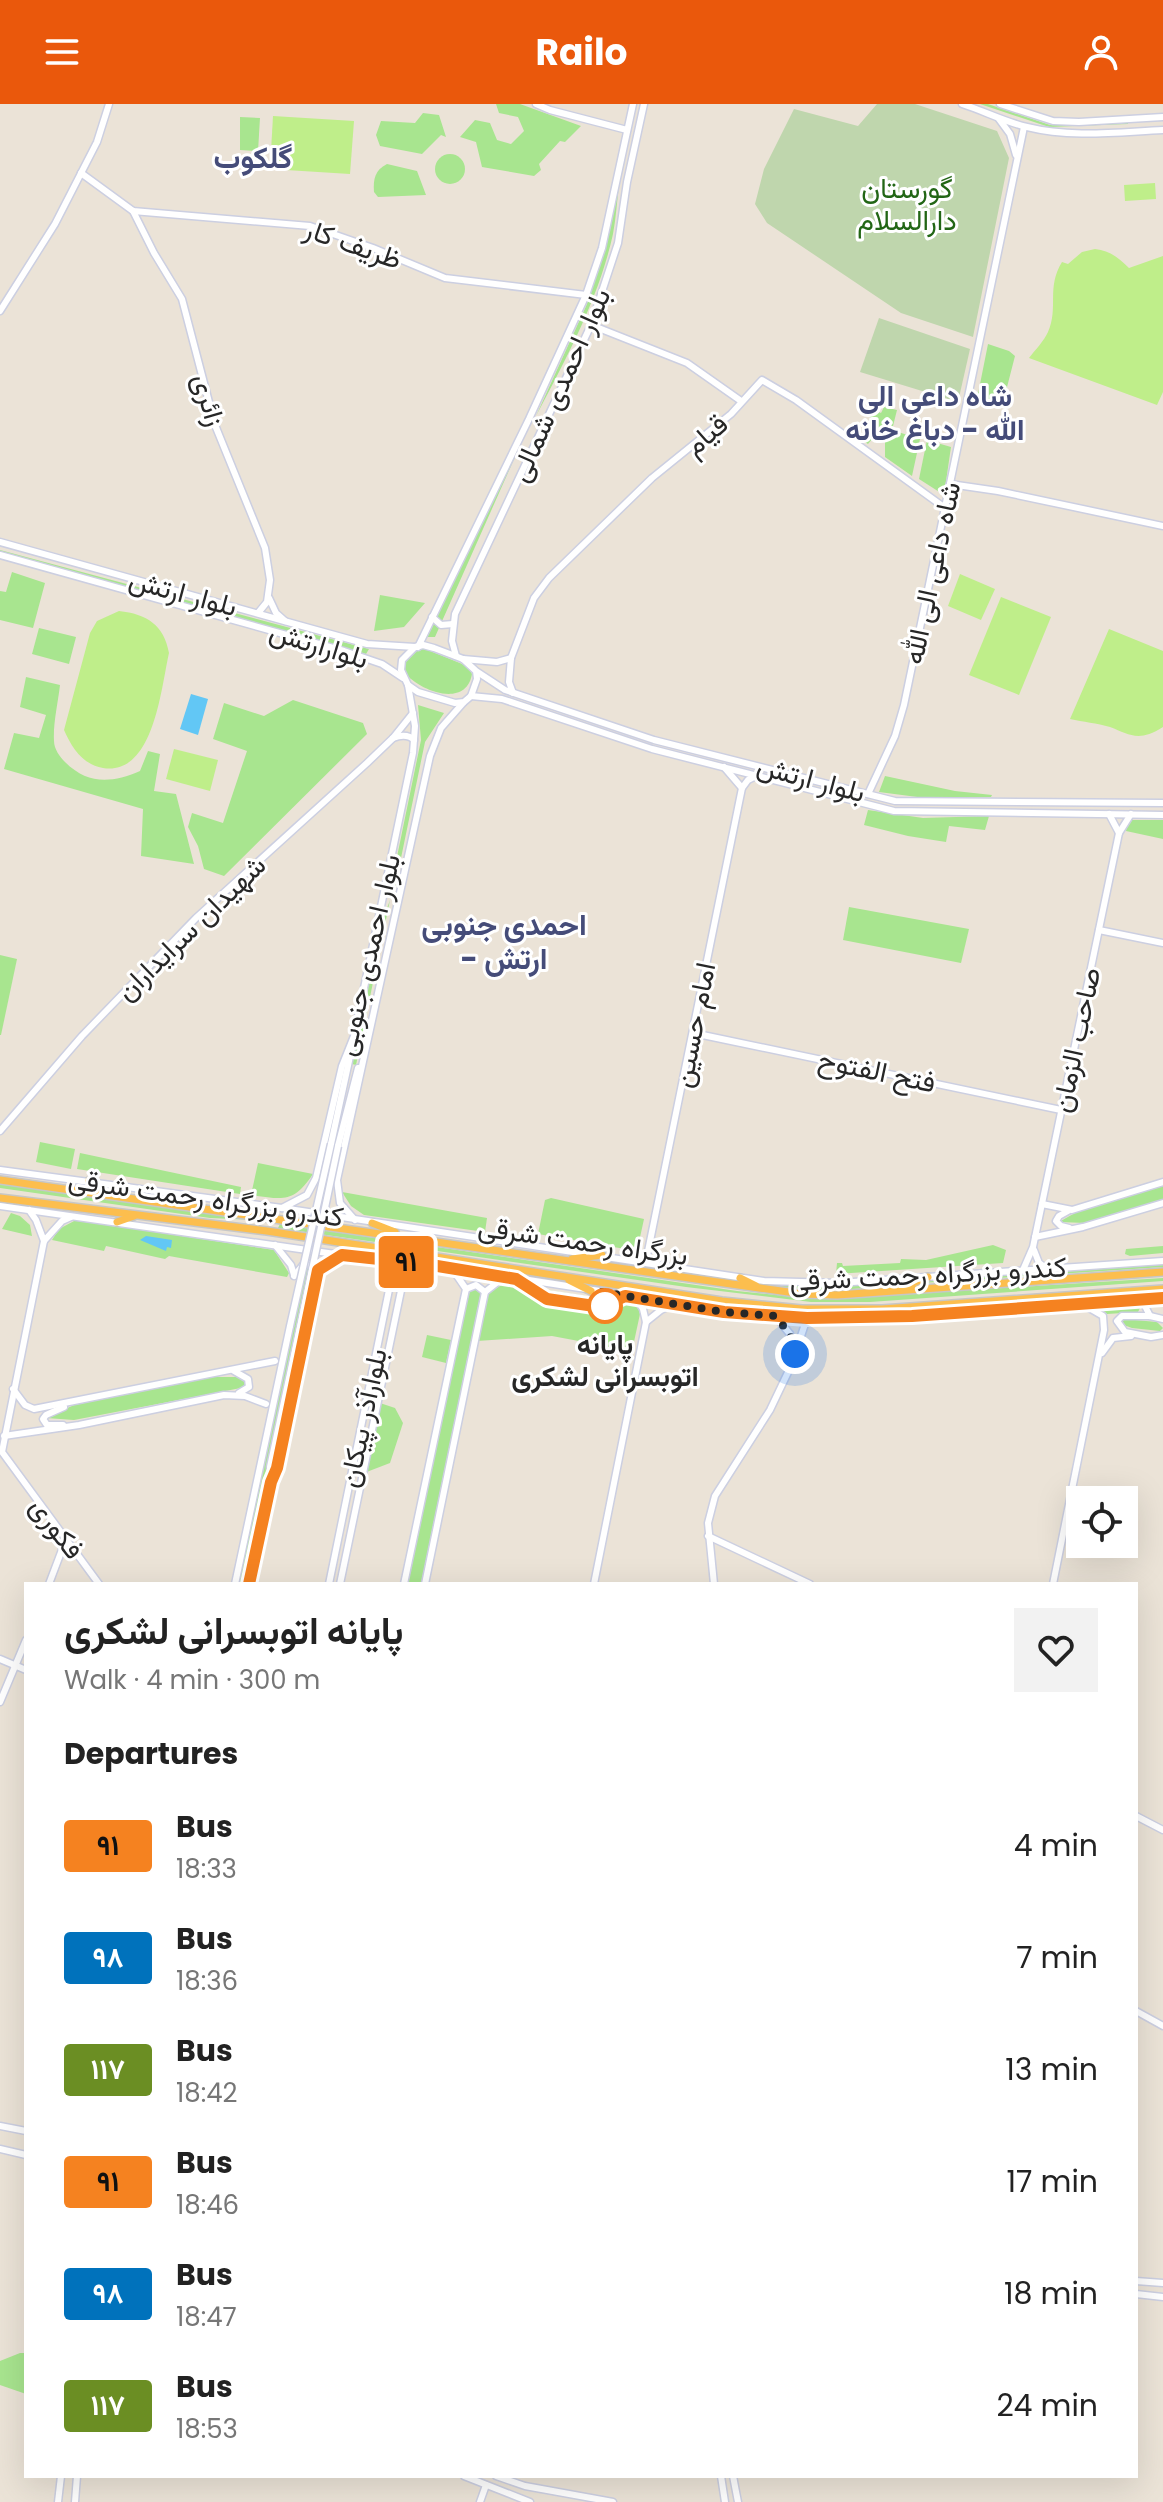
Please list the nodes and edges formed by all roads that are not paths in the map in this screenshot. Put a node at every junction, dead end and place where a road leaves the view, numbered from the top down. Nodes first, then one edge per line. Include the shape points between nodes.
1 (109, 104) edge
2 (536, 104) edge
3 (633, 104) edge
4 (644, 104) edge
5 (962, 104) edge
6 (1000, 104) edge
7 (996, 116) junction
8 (1163, 117) edge
9 (1146, 119) junction
10 (1128, 120) junction
11 (1024, 127) junction
12 (627, 130) junction
13 (1163, 130) edge
14 (1146, 131) junction
15 (1126, 132) junction
16 (1016, 158) junction
17 (81, 173) junction
18 (615, 178) junction
19 (627, 182) junction
20 (133, 211) junction
21 (586, 295) junction
22 (0, 311) edge
23 (591, 325) junction
24 (741, 401) junction
25 (529, 419) junction
26 (543, 427) junction
27 (950, 484) junction
28 (945, 508) junction
29 (1163, 526) edge
30 (0, 542) edge
31 (0, 555) edge
32 (268, 594) junction
33 (258, 613) junction
34 (432, 617) junction
35 (286, 621) junction
36 (453, 624) junction
37 (367, 644) junction
38 (416, 647) junction
39 (362, 656) junction
40 (460, 657) junction
41 (511, 658) junction
42 (476, 671) junction
43 (403, 678) junction
44 (408, 685) junction
45 (499, 686) junction
46 (513, 693) junction
47 (471, 696) junction
48 (492, 697) junction
49 (464, 702) junction
50 (413, 713) junction
51 (393, 738) junction
52 (414, 740) junction
53 (724, 767) junction
54 (758, 775) junction
55 (742, 788) junction
56 (868, 794) junction
57 (1163, 803) edge
58 (1109, 814) junction
59 (1131, 814) junction
60 (1163, 815) edge
61 (1119, 833) junction
62 (384, 892) junction
63 (400, 894) junction
64 (1099, 930) junction
65 (1163, 943) edge
66 (693, 1033) junction
67 (354, 1036) junction
68 (367, 1042) junction
69 (1061, 1110) junction
70 (0, 1131) edge
71 (334, 1145) junction
72 (0, 1170) edge
73 (316, 1178) junction
74 (0, 1180) edge
75 (337, 1180) junction
76 (89, 1181) junction
77 (1163, 1182) edge
78 (108, 1195) junction
79 (0, 1198) edge
80 (1163, 1203) edge
81 (1042, 1204) junction
82 (0, 1206) edge
83 (282, 1208) junction
84 (29, 1210) junction
85 (1072, 1210) junction
86 (136, 1215) junction
87 (73, 1216) junction
88 (269, 1217) junction
89 (355, 1220) junction
90 (117, 1222) junction
91 (372, 1223) junction
92 (1083, 1227) junction
93 (267, 1231) junction
94 (408, 1237) junction
95 (1035, 1237) junction
96 (44, 1241) junction
97 (275, 1245) junction
98 (1033, 1247) junction
99 (342, 1255) junction
100 (602, 1255) junction
101 (376, 1259) junction
102 (564, 1260) junction
103 (646, 1261) junction
104 (1163, 1261) edge
105 (425, 1264) junction
106 (1047, 1269) junction
107 (453, 1270) junction
108 (1023, 1270) junction
109 (1163, 1272) edge
110 (560, 1276) junction
111 (316, 1277) junction
112 (504, 1277) junction
113 (928, 1277) junction
114 (740, 1278) junction
115 (391, 1280) junction
116 (403, 1281) junction
117 (466, 1289) junction
118 (762, 1289) junction
119 (1163, 1289) edge
120 (591, 1291) junction
121 (894, 1291) junction
122 (485, 1292) junction
123 (636, 1298) junction
124 (1035, 1298) junction
125 (1163, 1298) edge
126 (1152, 1299) junction
127 (674, 1304) junction
128 (1079, 1305) junction
129 (1052, 1307) junction
130 (882, 1309) junction
131 (775, 1316) junction
132 (1103, 1316) junction
133 (1150, 1316) junction
134 (807, 1318) junction
135 (845, 1318) junction
136 (1163, 1319) edge
137 (1117, 1321) junction
138 (646, 1322) junction
139 (1142, 1336) junction
140 (1163, 1336) edge
141 (377, 1347) junction
142 (389, 1348) junction
143 (795, 1354) junction
144 (1099, 1359) junction
145 (275, 1361) dead end
146 (232, 1370) junction
147 (13, 1389) junction
148 (236, 1394) junction
149 (75, 1402) junction
150 (266, 1404) dead end
151 (8, 1413) junction
152 (0, 1415) edge
153 (79, 1425) junction
154 (4, 1436) junction
155 (357, 1445) junction
156 (369, 1447) junction
157 (1, 1453) edge
158 (271, 1482) junction
159 (347, 1497) junction
160 (358, 1499) junction
161 (708, 1536) junction
162 (66, 1539) junction
163 (333, 1562) junction
164 (344, 1563) junction
165 (50, 1582) edge
166 (98, 1582) edge
167 (235, 1582) edge
168 (249, 1582) edge
169 (329, 1582) edge
170 (340, 1582) edge
171 (404, 1582) edge
172 (425, 1582) edge
173 (594, 1582) edge
174 (714, 1582) edge
175 (806, 1582) edge
176 (1053, 1582) edge
177 (24, 1645) edge
178 (0, 1659) edge
179 (16, 1665) junction
180 (24, 1669) edge
181 (0, 1702) edge
182 (1138, 1817) edge
183 (1163, 1830) edge
184 (1138, 2012) edge
185 (1163, 2026) edge
186 (0, 2126) edge
187 (24, 2131) edge
188 (0, 2149) edge
189 (24, 2155) edge
190 (1138, 2281) edge
191 (1163, 2283) edge
192 (1138, 2294) edge
193 (1163, 2297) edge
194 (61, 2478) edge
195 (77, 2478) edge
196 (469, 2478) edge
197 (502, 2478) edge
198 (721, 2478) edge
199 (733, 2478) edge
200 (486, 2485) junction
201 (58, 2502) edge
202 (75, 2502) edge
203 (480, 2502) edge
204 (530, 2502) edge
205 (613, 2502) edge
206 (725, 2502) edge
207 (738, 2502) edge

1 - 17 main road
2 - 12 main road
3 - 12 main road, بلوار احمدی شمالی
4 - 19 main road, بلوار احمدی شمالی
5 - 7 main road
6 - 10 main road via 1053,121
7 - 11 main road
7 - 16 main road via 1010,134
8 - 9 main road
9 - 10 main road
9 - 14 main road
10 - 15 main road via 1132,126
11 - 15 main road via 1076,134
11 - 16 main road, شاه داعی الی الله
12 - 18 main road, بلوار احمدی شمالی
13 - 14 main road
14 - 15 main road
16 - 27 main road, شاه داعی الی الله
17 - 20 main road
17 - 22 main road
18 - 19 main road
18 - 21 main road, بلوار احمدی شمالی via 602,248
19 - 23 main road, بلوار احمدی شمالی via 618,243
20 - 21 main road, ظریف کار via 310,226 445,278
20 - 32 main road, زائری via 182,299 215,425 265,548
21 - 25 main road, بلوار احمدی شمالی
23 - 24 main road via 687,363
23 - 26 main road, بلوار احمدی شمالی
24 - 28 main road, قیام via 758,382 767,381
24 - 41 main road, قیام via 549,578 534,598
25 - 26 main road
25 - 34 main road, بلوار احمدی شمالی
26 - 36 main road, بلوار احمدی شمالی
27 - 28 main road, شاه داعی الی الله
27 - 29 main road
28 - 56 main road, شاه داعی الی الله via 899,724
30 - 33 main road, بلوار ارتش
31 - 39 main road, بلوارارتش
32 - 33 main road
32 - 35 main road
33 - 35 main road, بلوار ارتش
34 - 36 main road via 441,625
34 - 38 main road, بلوار احمدی شمالی
35 - 37 main road, بلوار ارتش
36 - 40 main road, بلوار احمدی شمالی via 452,641
37 - 38 main road, بلوار ارتش
37 - 39 main road via 372,654
38 - 40 main road
38 - 43 main road via 402,660
39 - 43 main road, بلوارارتش
40 - 41 main road via 497,662
40 - 42 main road
41 - 46 main road, قیام
42 - 45 main road, بلوار ارتش
42 - 47 main road
43 - 44 main road
44 - 49 main road via 446,702
44 - 50 main road, بلوار احمدی جنوبی
45 - 46 main road, بلوار ارتش
45 - 48 main road via 488,687
46 - 56 main road, بلوار ارتش via 654,740
47 - 48 main road, بلوار ارتش
47 - 49 main road
48 - 53 main road, بلوار ارتش
49 - 63 main road via 434,741
50 - 51 main road, شهیدان سرایداران
50 - 52 main road, بلوار احمدی جنوبی
51 - 52 main road
51 - 70 main road, شهیدان سرایداران via 196,918
52 - 62 main road, بلوار احمدی جنوبی
53 - 54 main road, بلوار ارتش
53 - 55 main road
54 - 55 main road
54 - 58 main road, بلوار ارتش via 894,811
55 - 66 main road, امام حسین
56 - 57 main road, بلوار ارتش via 913,802
58 - 59 main road, بلوار ارتش
58 - 61 main road
59 - 60 main road, بلوار ارتش
59 - 61 main road, صاحب الزمان
61 - 64 main road, صاحب الزمان
62 - 63 main road
62 - 67 main road, بلوار احمدی جنوبی
63 - 68 main road
64 - 65 main road
64 - 69 main road, صاحب الزمان
66 - 69 main road, فتح الفتوح
66 - 103 main road, امام حسین
67 - 71 main road
67 - 73 main road, بلوار احمدی جنوبی
68 - 71 main road
68 - 75 main road
69 - 81 main road, صاحب الزمان
71 - 158 main road, bridge
71 - 167 main road, bridge
72 - 76 main road, کندرو بزرگراه رحمت شرقی
73 - 75 main road via 317,1191 324,1194
73 - 83 main road via 307,1195
74 - 78 highway, بزرگراه رحمت شرقی
75 - 89 main road via 340,1203
76 - 78 highway
76 - 83 main road, کندرو بزرگراه رحمت شرقی
77 - 85 main road
78 - 88 highway, بزرگراه رحمت شرقی
79 - 86 highway, بزرگراه رحمت شرقی
80 - 92 main road
81 - 85 main road
81 - 95 main road, صاحب الزمان
82 - 84 main road, کندرو بزرگراه رحمت شرقی
83 - 89 main road, کندرو بزرگراه رحمت شرقی
84 - 87 main road, کندرو بزرگراه رحمت شرقی
84 - 96 main road
85 - 92 main road via 1057,1223
86 - 90 highway
86 - 93 highway, بزرگراه رحمت شرقی
87 - 90 main road, کندرو بزرگراه رحمت شرقی
87 - 96 main road
88 - 93 highway
88 - 94 highway, بزرگراه رحمت شرقی
89 - 91 main road, کندرو بزرگراه رحمت شرقی
90 - 97 main road, کندرو بزرگراه رحمت شرقی
91 - 94 highway
91 - 100 main road, کندرو بزرگراه رحمت شرقی
92 - 95 main road
93 - 110 highway, بزرگراه رحمت شرقی
94 - 102 highway, بزرگراه رحمت شرقی
95 - 98 main road, صاحب الزمان
96 - 147 main road, فکوری
97 - 99 main road, کندرو بزرگراه رحمت شرقی
97 - 111 main road via 294,1276 309,1264
98 - 106 main road
98 - 108 main road
99 - 101 main road, کندرو بزرگراه رحمت شرقی
99 - 111 main road via 321,1266
100 - 102 highway
100 - 103 main road, کندرو بزرگراه رحمت شرقی
101 - 105 main road, کندرو بزرگراه رحمت شرقی
101 - 115 main road
102 - 118 highway, بزرگراه رحمت شرقی
103 - 114 main road, کندرو بزرگراه رحمت شرقی
104 - 106 main road, کندرو بزرگراه رحمت شرقی
105 - 107 main road, کندرو بزرگراه رحمت شرقی
105 - 116 main road
106 - 108 main road, کندرو بزرگراه رحمت شرقی
107 - 112 main road, کندرو بزرگراه رحمت شرقی
107 - 117 main road
108 - 113 main road, کندرو بزرگراه رحمت شرقی
109 - 121 highway, بزرگراه رحمت شرقی
110 - 120 highway
110 - 130 highway, بزرگراه رحمت شرقی via 767,1306
111 - 158 main road
112 - 120 main road, کندرو بزرگراه رحمت شرقی
112 - 122 main road
113 - 114 main road, کندرو بزرگراه رحمت شرقی via 829,1284
113 - 121 highway
114 - 118 highway
115 - 116 main road
115 - 141 main road, بلوارآذر پیکان
116 - 142 main road, بلوارآذر پیکان
117 - 122 main road via 476,1285
117 - 171 main road
118 - 121 highway, بزرگراه رحمت شرقی via 837,1295
119 - 124 highway, بزرگراه رحمت شرقی
120 - 123 main road, کندرو بزرگراه رحمت شرقی
122 - 172 main road
123 - 127 main road, کندرو بزرگراه رحمت شرقی
123 - 138 main road
124 - 129 highway
124 - 130 highway, بزرگراه رحمت شرقی
125 - 126 main road, کندرو بزرگراه رحمت شرقی
126 - 128 main road, کندرو بزرگراه رحمت شرقی
126 - 133 main road via 1145,1306
127 - 131 main road, کندرو بزرگراه رحمت شرقی
127 - 138 main road
128 - 129 main road, کندرو بزرگراه رحمت شرقی
128 - 132 main road
129 - 135 main road, کندرو بزرگراه رحمت شرقی
130 - 135 highway
131 - 134 main road, کندرو بزرگراه رحمت شرقی
131 - 143 main road via 790,1334
132 - 137 main road
132 - 144 main road
133 - 136 main road
133 - 137 main road via 1122,1316
134 - 135 main road, کندرو بزرگراه رحمت شرقی
134 - 143 main road
137 - 139 main road via 1125,1332
138 - 173 main road
139 - 140 main road
139 - 144 main road via 1113,1338
141 - 142 main road
141 - 155 main road, بلوارآذر پیکان
142 - 156 main road, بلوارآذر پیکان
143 - 161 main road via 760,1428 715,1496
144 - 176 main road
145 - 146 main road
146 - 148 main road via 248,1379 245,1392
146 - 149 main road
147 - 149 main road via 30,1408
147 - 151 main road, فکوری
148 - 150 main road
148 - 153 main road
149 - 153 main road via 43,1421
151 - 152 main road
151 - 154 main road, فکوری
153 - 154 main road
154 - 157 main road, فکوری
155 - 156 main road
155 - 159 main road, بلوارآذر پیکان
156 - 160 main road, بلوارآذر پیکان
157 - 162 main road, فکوری
158 - 168 main road
159 - 160 main road
159 - 163 main road, بلوارآذر پیکان
160 - 164 main road, بلوارآذر پیکان
161 - 174 main road
161 - 175 main road
162 - 165 main road
162 - 166 main road, فکوری
163 - 164 main road
163 - 169 main road, بلوارآذر پیکان
164 - 170 main road, بلوارآذر پیکان
177 - 179 main road
178 - 179 main road
179 - 180 main road
179 - 181 main road
182 - 183 main road
184 - 185 main road
186 - 187 main road
188 - 189 main road
190 - 191 main road
192 - 193 main road
194 - 201 main road
195 - 202 main road
196 - 200 main road
197 - 205 main road
198 - 206 main road
199 - 207 main road
200 - 203 main road
200 - 204 main road

